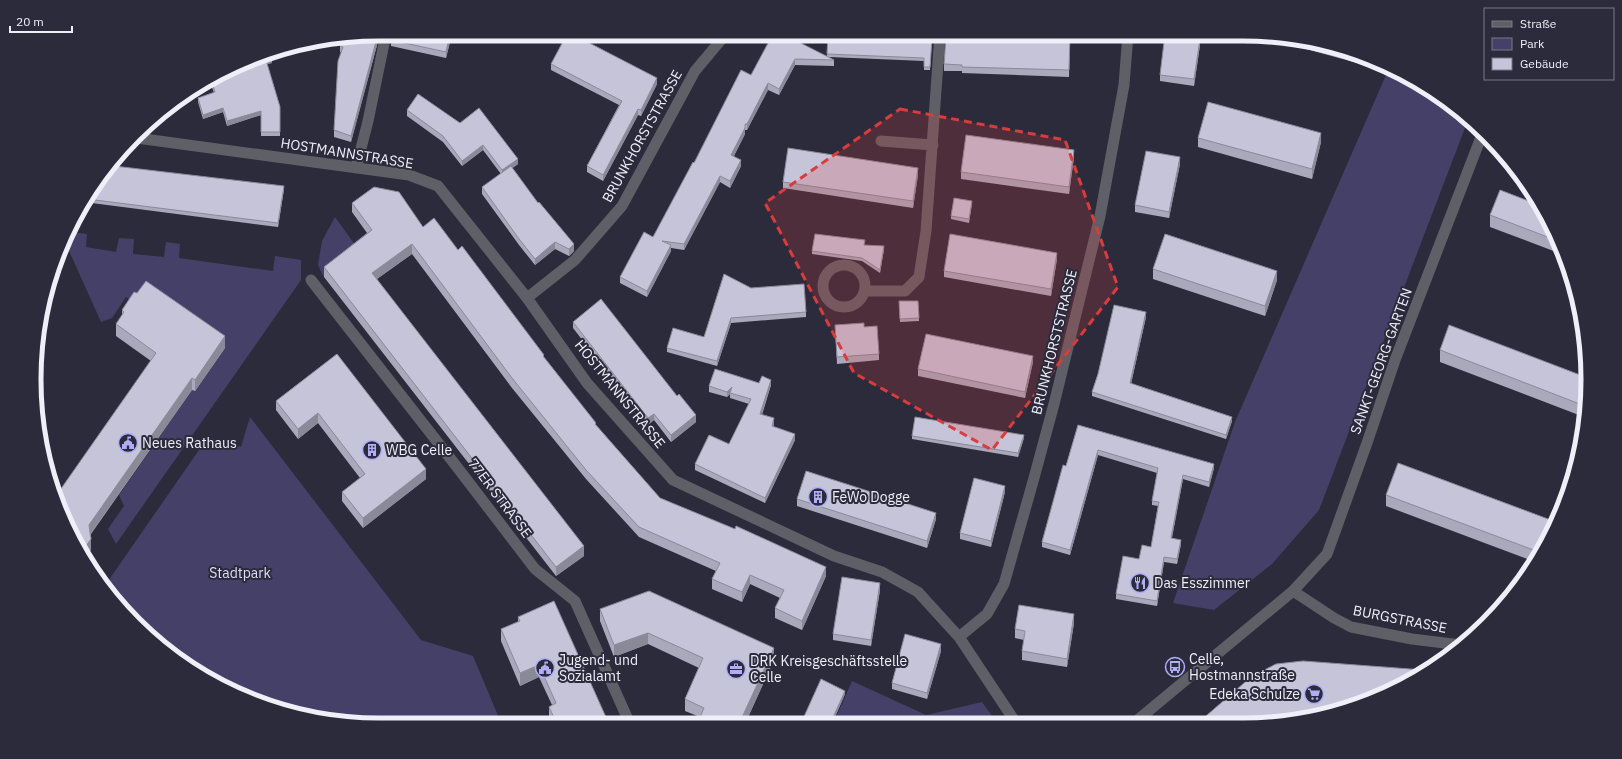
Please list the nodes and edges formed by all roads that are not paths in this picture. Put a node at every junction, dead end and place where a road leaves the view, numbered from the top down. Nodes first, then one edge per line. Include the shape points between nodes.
1 (385, 41) edge
2 (720, 41) edge
3 (940, 41) edge
4 (1127, 41) edge
5 (141, 139) edge
6 (1480, 139) edge
7 (881, 141) dead end
8 (933, 145) junction
9 (356, 168) junction
10 (311, 280) dead end
11 (865, 291) dead end
12 (527, 298) junction
13 (1293, 591) junction
14 (959, 637) junction
15 (1454, 644) edge
16 (627, 718) edge
17 (1013, 718) edge
18 (1139, 718) edge

1 - 9 street
2 - 12 street, BRUNKHORSTSTRASSE via 695,72 622,206 575,260
3 - 8 street
4 - 14 street, BRUNKHORSTSTRASSE via 1124,85 1100,216 1034,478 1004,584 987,614
5 - 9 street, HOSTMANNSTRASSE
6 - 13 street, SANKT-GEORG-GARTEN via 1395,360 1327,554
7 - 8 street
8 - 11 street via 926,231 918,277 906,291
9 - 12 street, HOSTMANNSTRASSE via 409,175 438,186
10 - 16 street, 77ER STRASSE via 535,569 575,601
12 - 14 street, HOSTMANNSTRASSE via 587,383 672,480 834,556 888,575 918,592
13 - 15 street, BURGSTRASSE via 1351,627
13 - 18 street
14 - 17 street, HOSTMANNSTRASSE

